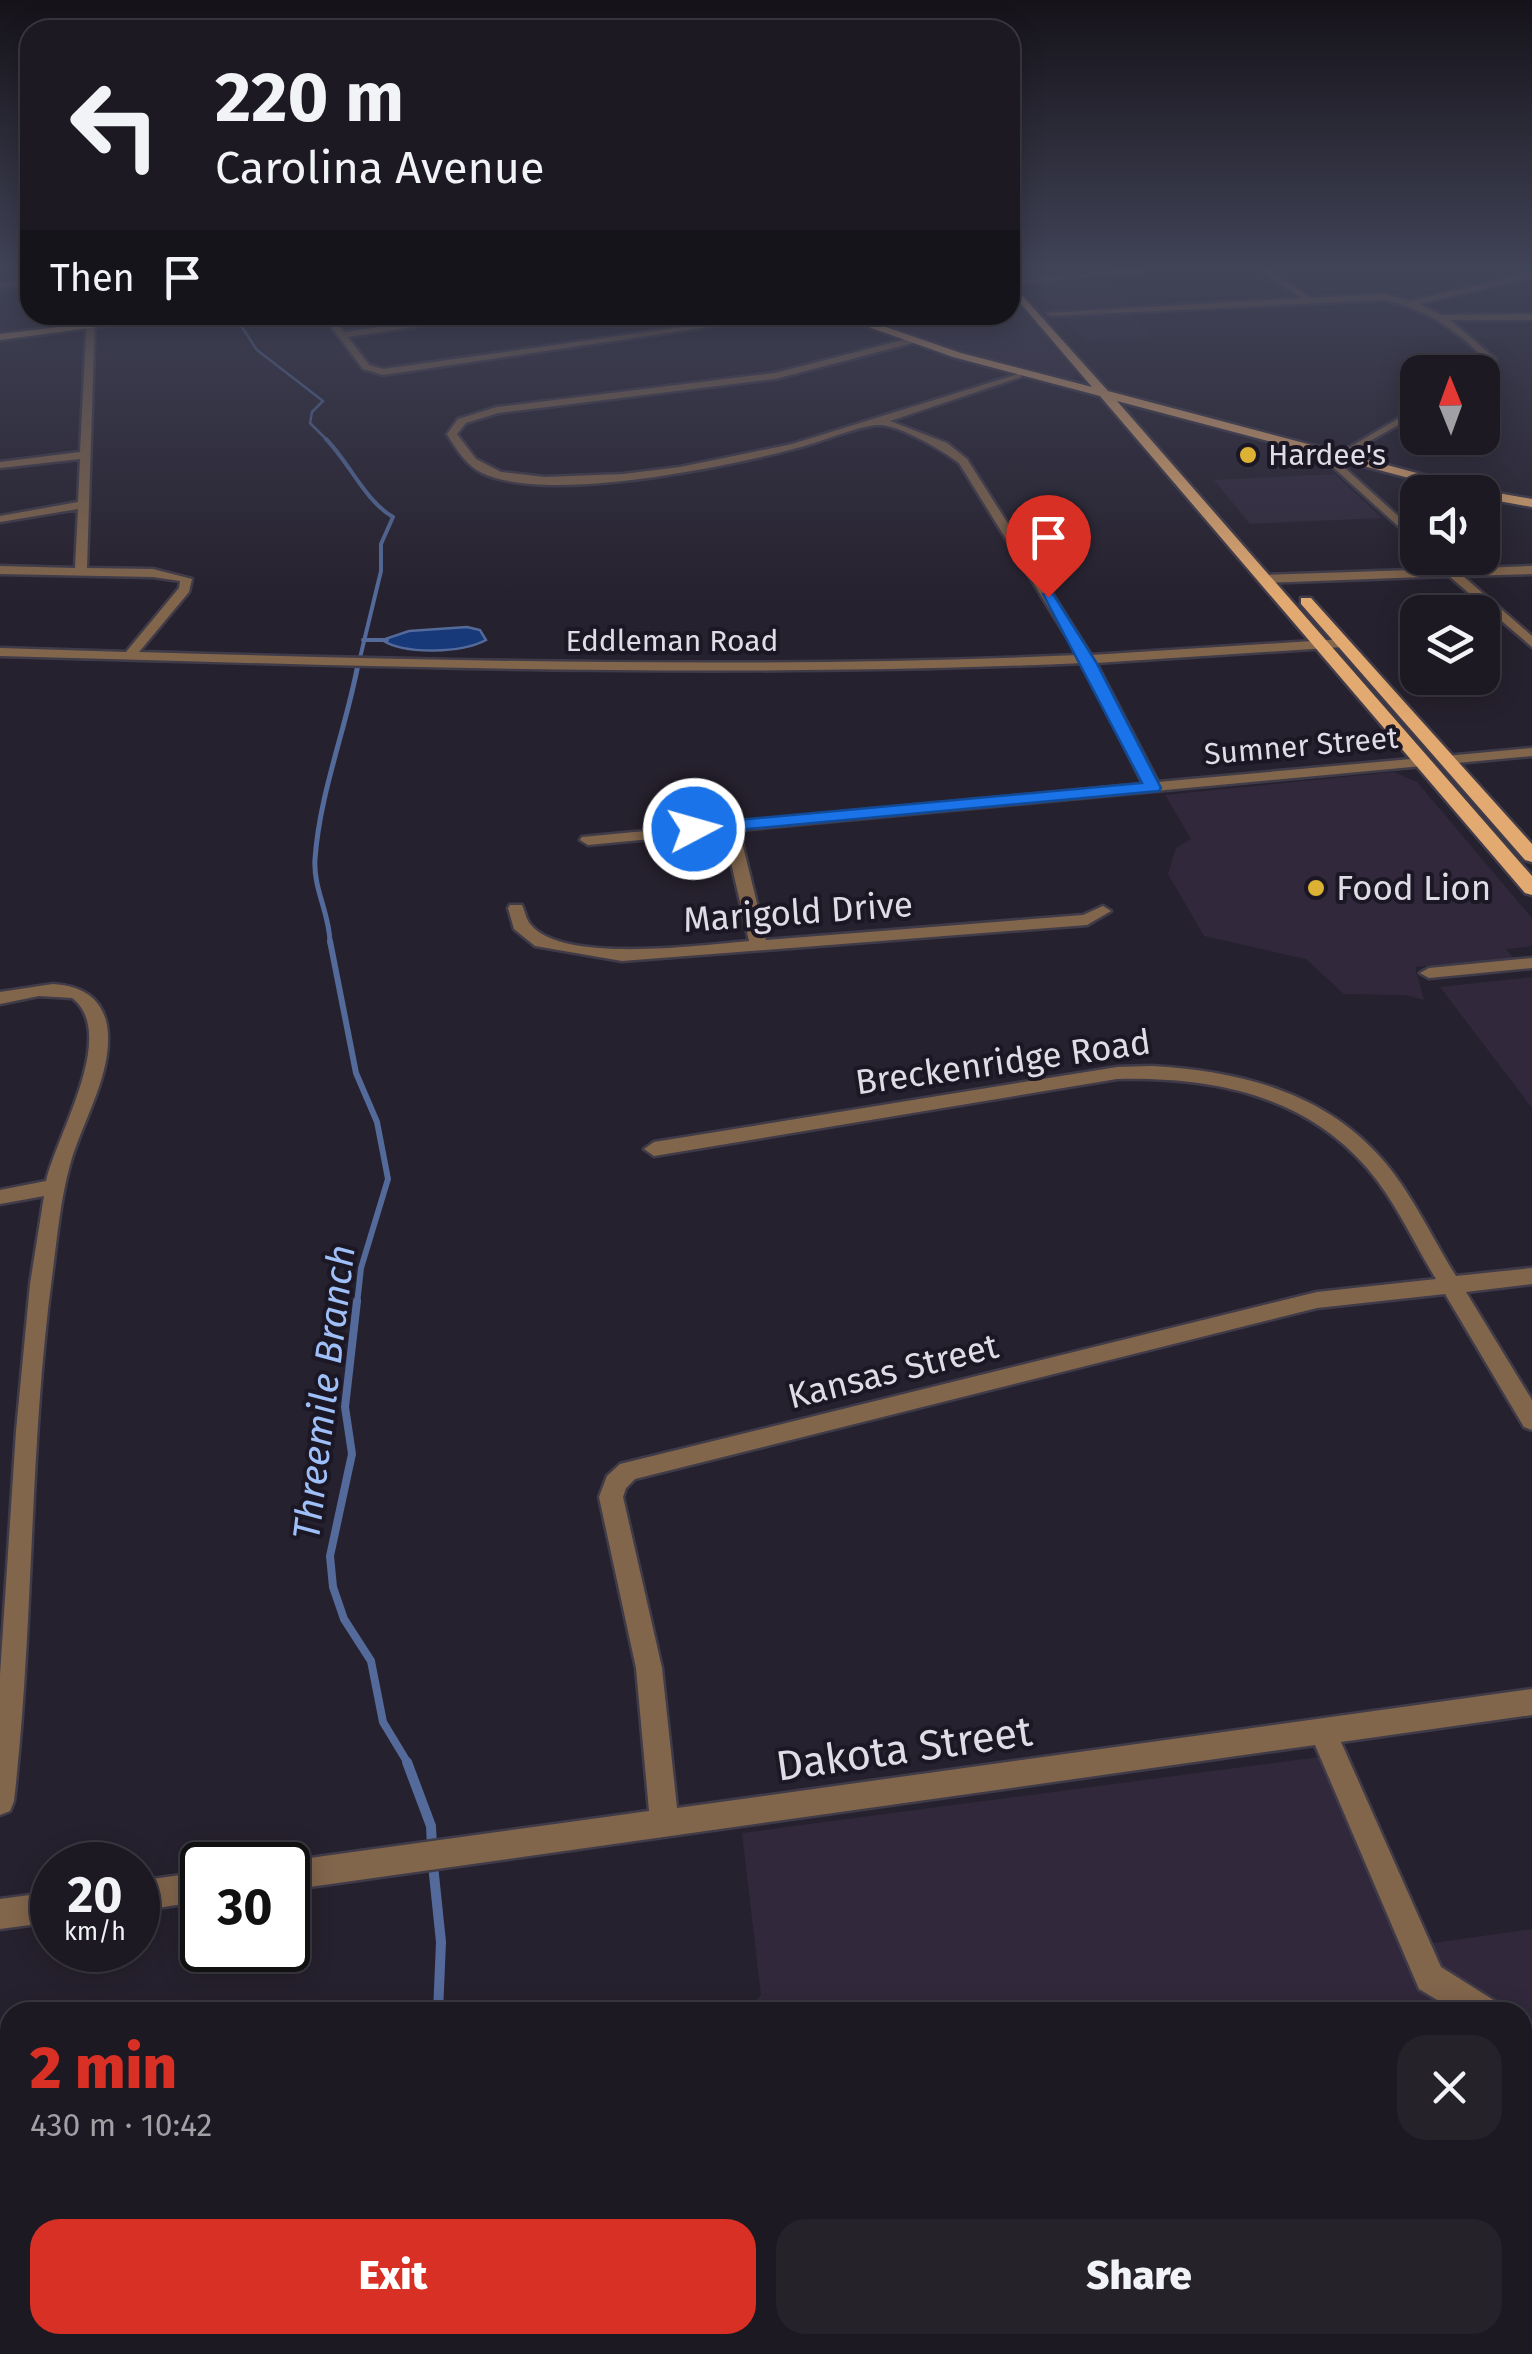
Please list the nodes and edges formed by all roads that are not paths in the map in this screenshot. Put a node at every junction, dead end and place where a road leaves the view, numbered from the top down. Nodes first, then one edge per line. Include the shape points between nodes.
1 (88, 378) edge
2 (759, 378) edge
3 (1010, 378) edge
4 (1030, 378) edge
5 (1043, 378) edge
6 (1078, 378) edge
7 (1090, 378) edge
8 (1106, 378) edge
9 (1055, 381) junction
10 (1105, 396) junction
11 (1127, 402) junction
12 (881, 421) junction
13 (1400, 423) edge
14 (86, 455) junction
15 (0, 465) edge
16 (1340, 467) junction
17 (1367, 469) junction
18 (1389, 473) junction
19 (1400, 475) edge
20 (1500, 497) edge
21 (85, 504) junction
22 (1532, 504) edge
23 (0, 519) edge
24 (1400, 524) edge
25 (0, 570) edge
26 (1532, 570) edge
27 (81, 571) junction
28 (1500, 571) edge
29 (1400, 575) edge
30 (1454, 575) edge
31 (1264, 579) junction
32 (1286, 579) junction
33 (1342, 643) junction
34 (1532, 643) edge
35 (1321, 645) junction
36 (0, 652) edge
37 (130, 655) junction
38 (1089, 662) junction
39 (1532, 752) edge
40 (1446, 760) junction
41 (1422, 762) junction
42 (1153, 788) junction
43 (730, 826) junction
44 (588, 840) dead end
45 (1532, 856) edge
46 (1532, 889) edge
47 (516, 908) dead end
48 (1103, 912) dead end
49 (759, 946) junction
50 (1532, 963) edge
51 (1429, 973) dead end
52 (0, 998) edge
53 (654, 1148) dead end
54 (56, 1187) junction
55 (0, 1197) edge
56 (1532, 1276) edge
57 (1450, 1284) junction
58 (1532, 1420) edge
59 (12, 1508) edge
60 (1532, 1702) edge
61 (1322, 1730) junction
62 (0, 1800) edge
63 (664, 1823) junction
64 (310, 1873) edge
65 (30, 1910) edge
66 (0, 1914) edge
67 (1468, 2002) edge

1 - 14 street
2 - 12 street via 498,410 462,421 452,434 488,472 570,480 732,460
3 - 12 street
4 - 10 main road
5 - 9 main road
6 - 9 main road
7 - 10 main road
8 - 11 main road
9 - 10 main road
10 - 11 main road
10 - 31 main road
11 - 16 main road
11 - 32 main road
12 - 38 street via 964,460
13 - 16 street
14 - 15 street
14 - 21 street
16 - 17 main road
16 - 17 street
16 - 18 main road
16 - 24 street
17 - 18 main road
18 - 19 main road
20 - 22 main road
21 - 23 street
21 - 27 street
25 - 27 street
26 - 28 street
27 - 37 street via 186,579 185,589
29 - 32 street
30 - 34 street
31 - 32 street
31 - 35 main road
32 - 33 main road
33 - 35 street, Eddleman Road
33 - 40 main road
35 - 38 street, Eddleman Road
35 - 41 main road
36 - 37 street, Eddleman Road
37 - 38 street, Eddleman Road via 418,664
38 - 42 street
39 - 40 street, Sumner Street
40 - 45 main road
41 - 42 street, Sumner Street
41 - 46 main road
42 - 43 street, Sumner Street
43 - 44 street, Sumner Street
43 - 49 street
47 - 49 street, Marigold Drive via 520,925 541,942 622,956
48 - 49 street, Marigold Drive via 1087,920
50 - 51 street
52 - 54 street via 61,990 90,1000 97,1018 94,1063
53 - 57 street, Breckenridge Road via 1117,1074 1200,1074 1276,1094 1362,1150
54 - 55 street
54 - 59 street
56 - 57 street, Kansas Street
57 - 58 street, Breckenridge Road
57 - 63 street, Kansas Street via 1317,1300 628,1471 611,1497 648,1668
59 - 62 street
60 - 61 street, Dakota Street
61 - 63 street, Dakota Street
61 - 67 street via 1430,1978
63 - 64 street, Dakota Street
65 - 66 street

